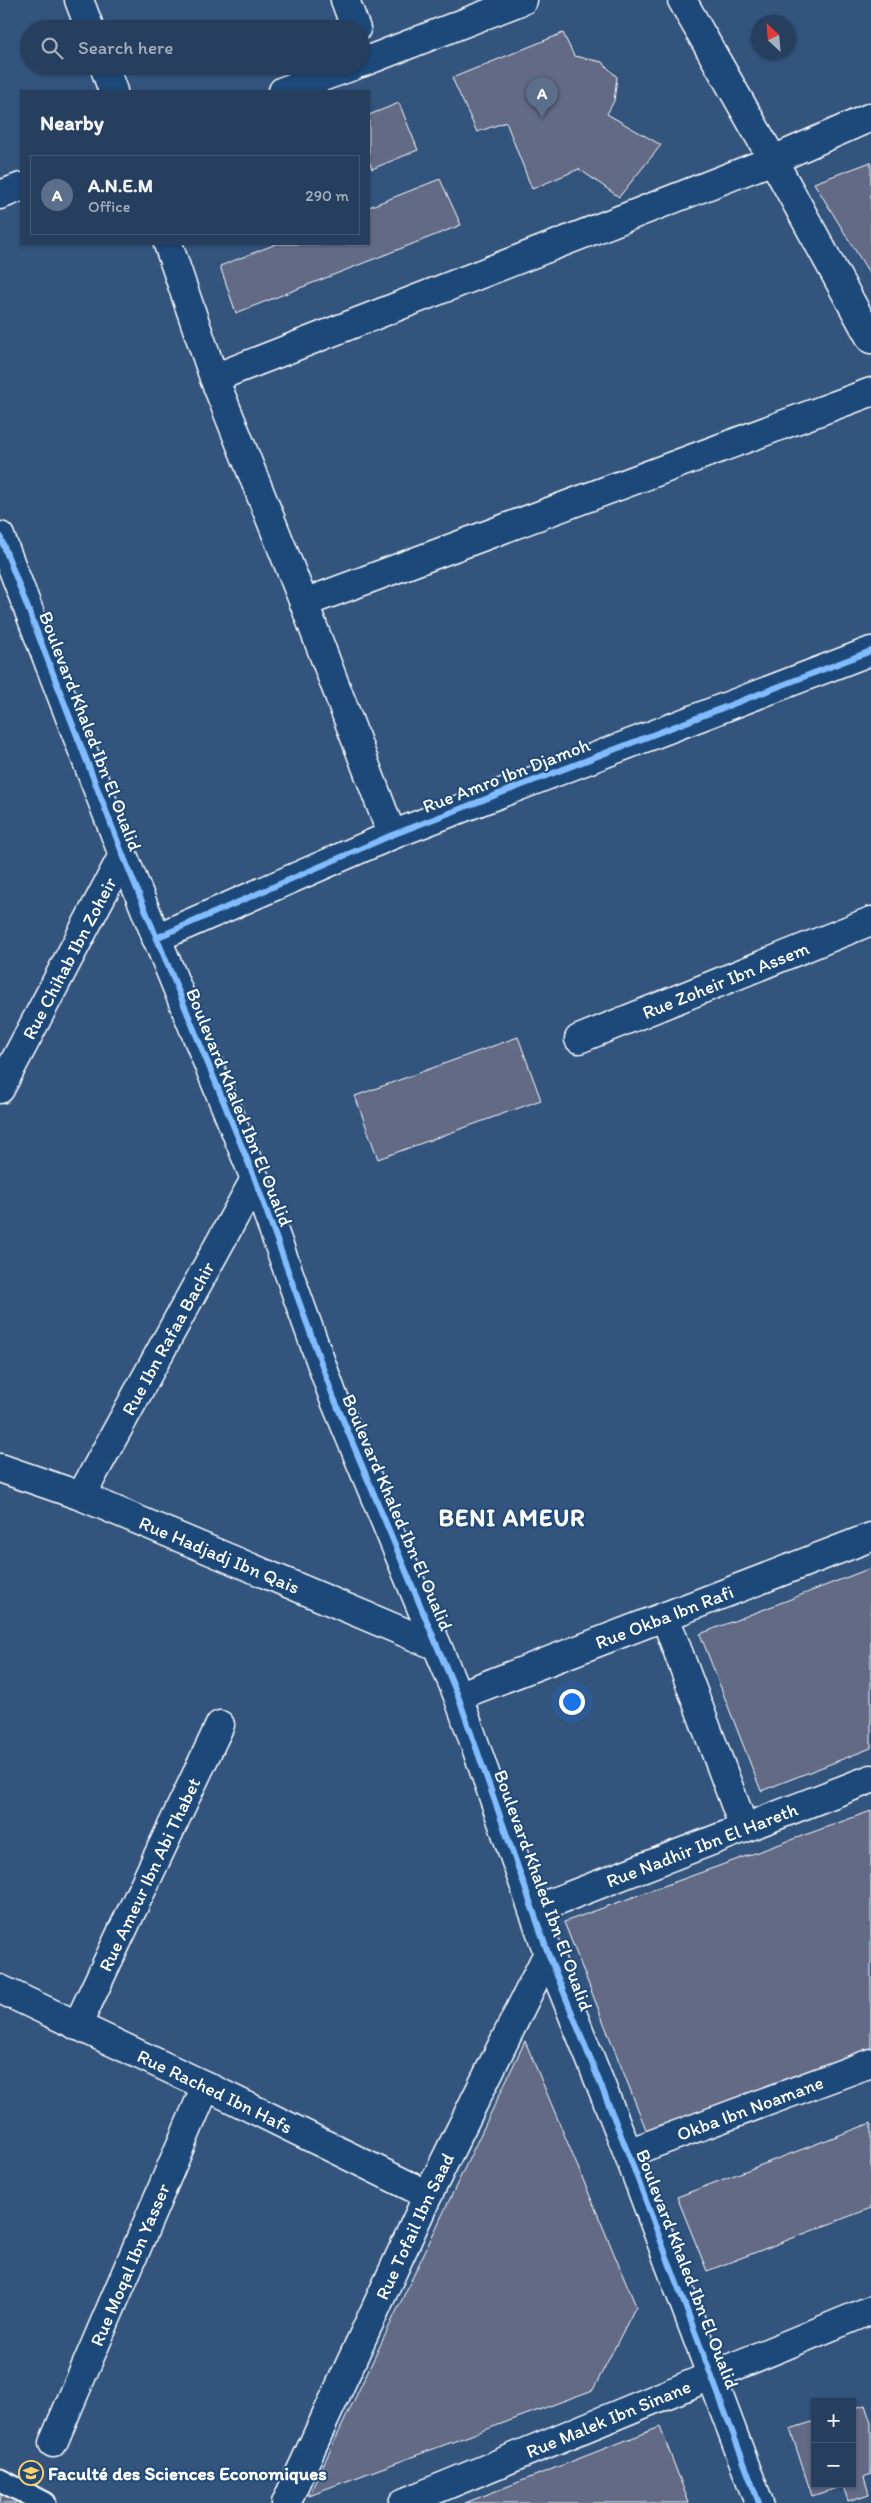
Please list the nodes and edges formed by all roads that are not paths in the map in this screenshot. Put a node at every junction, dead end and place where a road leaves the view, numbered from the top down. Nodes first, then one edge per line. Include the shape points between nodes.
1 (79, 0) edge
2 (345, 0) edge
3 (523, 0) edge
4 (682, 0) edge
5 (87, 20) edge
6 (353, 20) edge
7 (370, 55) edge
8 (107, 75) edge
9 (321, 75) edge
10 (113, 90) edge
11 (285, 90) edge
12 (871, 117) edge
13 (773, 160) junction
14 (20, 187) edge
15 (0, 195) edge
16 (168, 245) edge
17 (871, 339) edge
18 (214, 378) junction
19 (871, 392) edge
20 (0, 536) edge
21 (7, 572) edge
22 (304, 603) junction
23 (871, 651) edge
24 (392, 835) junction
25 (123, 855) junction
26 (871, 921) edge
27 (156, 938) junction
28 (579, 1039) dead end
29 (0, 1089) edge
30 (256, 1179) junction
31 (0, 1468) edge
32 (81, 1496) junction
33 (871, 1537) edge
34 (665, 1617) junction
35 (437, 1646) junction
36 (458, 1696) junction
37 (220, 1725) dead end
38 (871, 1779) edge
39 (744, 1828) junction
40 (533, 1910) junction
41 (548, 1954) junction
42 (0, 1989) edge
43 (77, 2026) junction
44 (871, 2063) edge
45 (206, 2086) junction
46 (628, 2153) junction
47 (428, 2195) junction
48 (871, 2310) edge
49 (712, 2375) junction
50 (53, 2443) dead end
51 (0, 2480) edge
52 (45, 2503) edge
53 (286, 2503) edge
54 (403, 2503) edge
55 (758, 2503) edge

1 - 5 street
2 - 6 street
3 - 7 street
4 - 13 street
8 - 10 street
9 - 11 street
12 - 13 street
13 - 17 street
13 - 18 street
14 - 15 street
16 - 18 street
18 - 22 street
19 - 22 street
20 - 21 street, Boulevard Khaled Ibn El Oualid
21 - 25 street, Boulevard Khaled Ibn El Oualid
22 - 24 street
23 - 24 street, Rue Amro Ibn Djamoh
24 - 27 street, Rue Amro Ibn Djamoh
25 - 27 street, Boulevard Khaled Ibn El Oualid
25 - 29 street, Rue Chihab Ibn Zoheir
26 - 28 street, Rue Zoheir Ibn Assem
27 - 30 street, Boulevard Khaled Ibn El Oualid
30 - 32 street, Rue Ibn Rafaa Bachir
30 - 35 street, Boulevard Khaled Ibn El Oualid via 333,1396
31 - 32 street, Rue Hadjadj Ibn Qais
32 - 35 street, Rue Hadjadj Ibn Qais
33 - 34 street, Rue Okba Ibn Rafi
34 - 36 street, Rue Okba Ibn Rafi
34 - 39 street
35 - 36 street, Boulevard Khaled Ibn El Oualid
36 - 40 street, Boulevard Khaled Ibn El Oualid
37 - 43 street, Rue Ameur Ibn Abi Thabet
38 - 39 street, Rue Nadhir Ibn El Hareth
39 - 40 street, Rue Nadhir Ibn El Hareth
40 - 41 street, Boulevard Khaled Ibn El Oualid
41 - 46 street, Boulevard Khaled Ibn El Oualid
41 - 47 street, Rue Tofail Ibn Saad
42 - 43 street, Rue Rached Ibn Hafs
43 - 45 street, Rue Rached Ibn Hafs
44 - 46 street, Okba Ibn Noamane
45 - 47 street, Rue Rached Ibn Hafs
45 - 50 street, Rue Moqal Ibn Yasser
46 - 49 street, Boulevard Khaled Ibn El Oualid
47 - 53 street, Rue Tofail Ibn Saad
48 - 49 street, Rue Malek Ibn Sinane
49 - 54 street, Rue Malek Ibn Sinane
49 - 55 street, Boulevard Khaled Ibn El Oualid
51 - 52 lane

